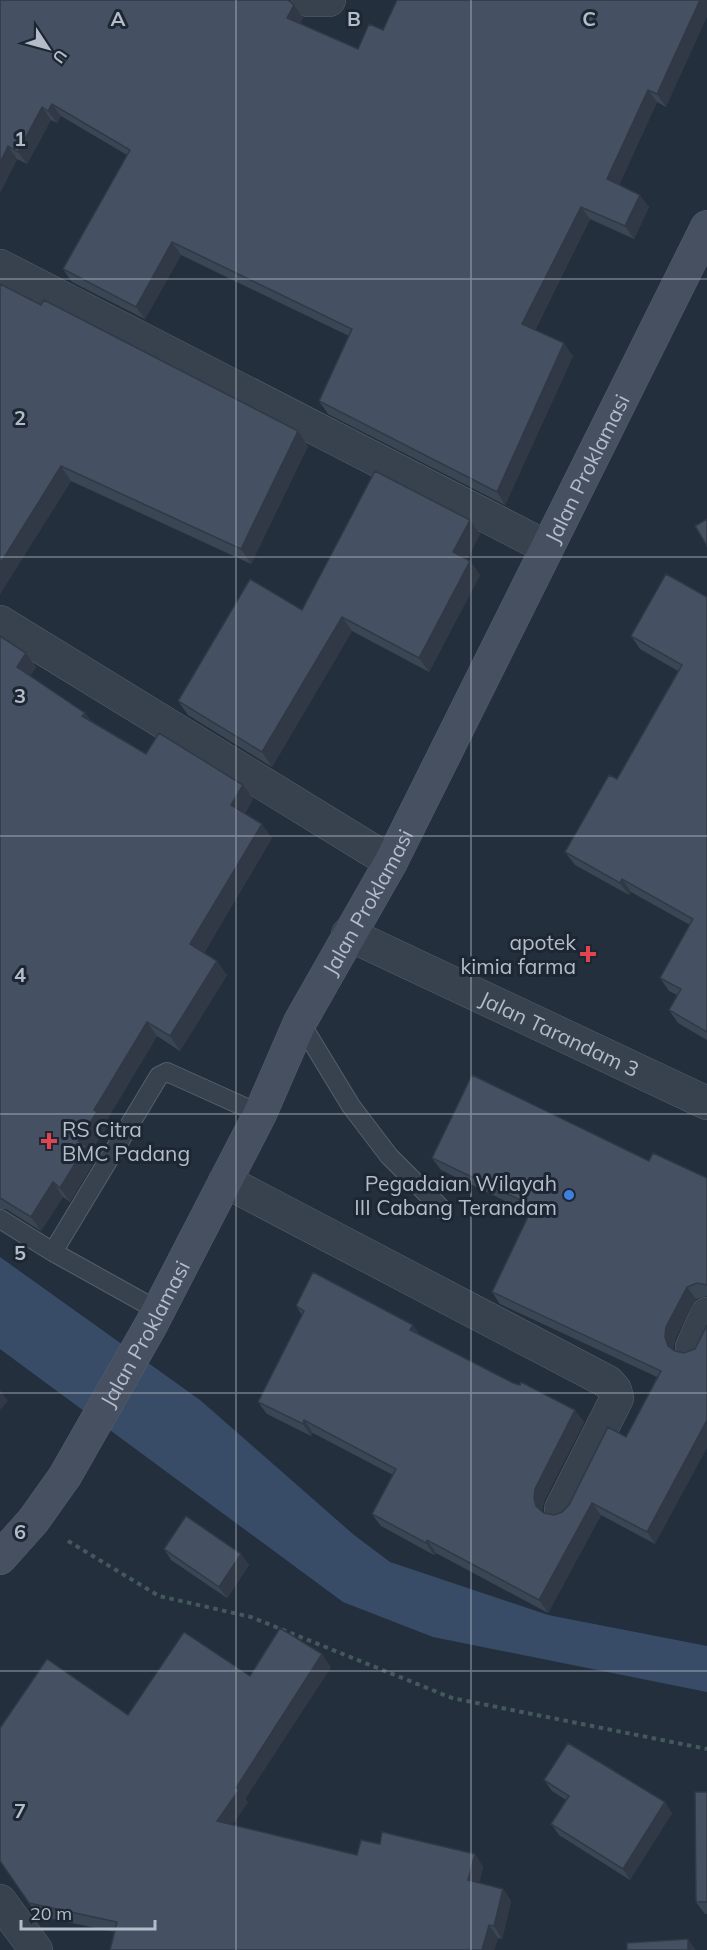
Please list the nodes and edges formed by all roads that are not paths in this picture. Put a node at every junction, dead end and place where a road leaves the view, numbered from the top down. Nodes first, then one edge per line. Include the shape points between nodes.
1 (308, 0) edge
2 (329, 0) edge
3 (707, 227) edge
4 (0, 266) edge
5 (546, 547) junction
6 (0, 622) edge
7 (391, 862) junction
8 (348, 934) junction
9 (300, 1022) junction
10 (707, 1102) edge
11 (260, 1114) junction
12 (225, 1181) junction
13 (443, 1210) dead end
14 (0, 1219) edge
15 (53, 1252) junction
16 (707, 1314) edge
17 (154, 1318) junction
18 (692, 1347) edge
19 (561, 1509) edge
20 (0, 1558) edge
21 (0, 1901) edge
22 (36, 1950) edge

1 - 2 street
3 - 5 main road, Jalan Proklamasi
4 - 5 street
5 - 7 main road, Jalan Proklamasi
6 - 7 street
7 - 8 main road, Jalan Proklamasi
8 - 9 main road, Jalan Proklamasi
8 - 10 street, Jalan Tarandam 3
9 - 11 main road, Jalan Proklamasi
9 - 13 lane via 351,1106 389,1156
11 - 12 main road, Jalan Proklamasi
11 - 15 lane via 173,1073 159,1076
12 - 17 main road, Jalan Proklamasi
12 - 19 street via 608,1382 617,1398
14 - 15 lane
15 - 17 lane
16 - 18 street
17 - 20 main road, Jalan Proklamasi via 65,1476
21 - 22 street

